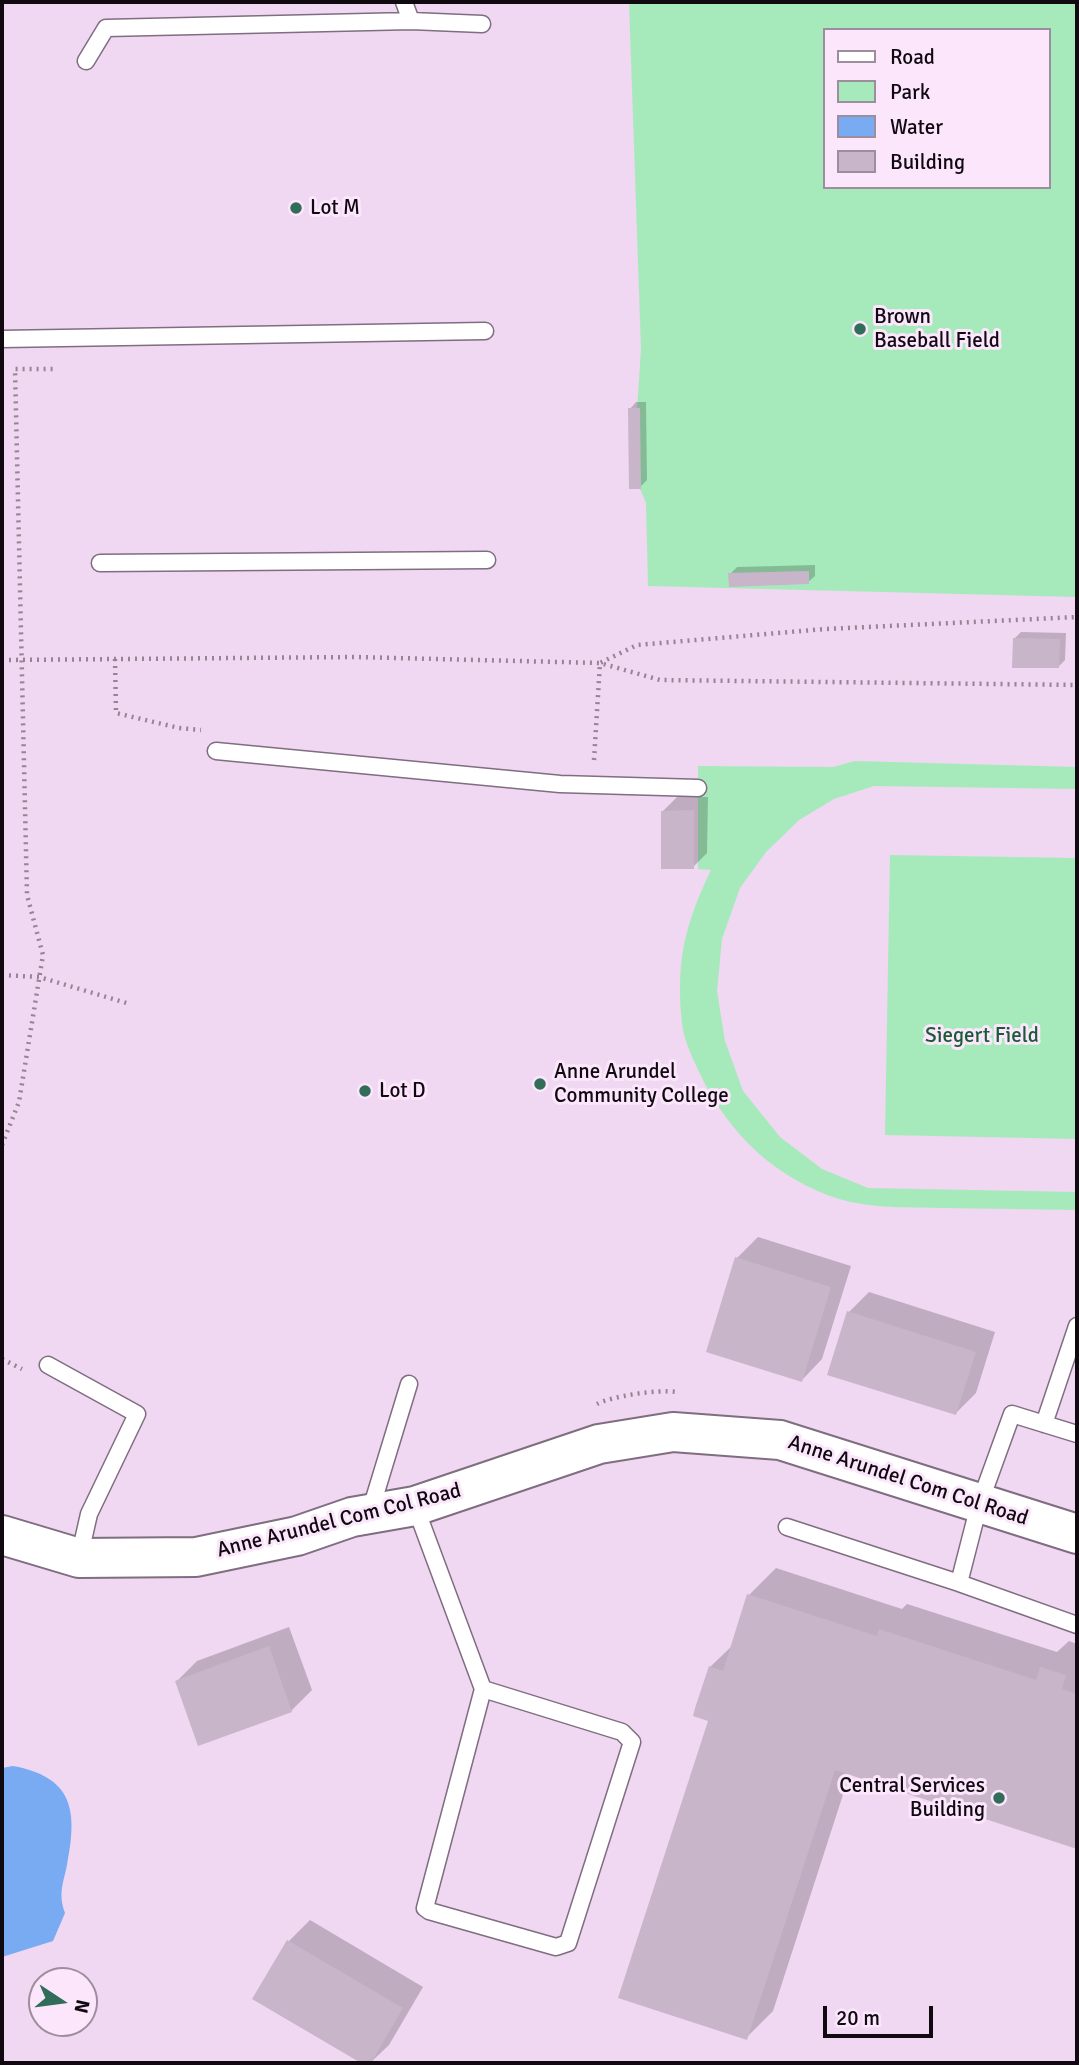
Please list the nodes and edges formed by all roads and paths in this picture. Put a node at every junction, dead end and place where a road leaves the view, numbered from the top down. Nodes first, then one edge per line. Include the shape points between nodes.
1 (404, 2) edge
2 (411, 21) junction
3 (482, 24) dead end
4 (86, 61) dead end
5 (485, 331) dead end
6 (2, 339) edge
7 (56, 369) dead end
8 (487, 560) dead end
9 (100, 563) dead end
10 (1077, 617) edge
11 (22, 659) junction
12 (115, 659) junction
13 (2, 660) edge
14 (600, 663) junction
15 (1077, 685) edge
16 (206, 731) dead end
17 (216, 751) dead end
18 (594, 767) dead end
19 (698, 788) dead end
20 (2, 975) edge
21 (39, 977) junction
22 (130, 1004) dead end
23 (2, 1145) edge
24 (1077, 1326) edge
25 (2, 1359) edge
26 (48, 1364) dead end
27 (22, 1369) dead end
28 (410, 1384) dead end
29 (1044, 1424) junction
30 (1077, 1434) edge
31 (979, 1505) junction
32 (415, 1506) junction
33 (370, 1513) junction
34 (787, 1527) dead end
35 (1077, 1534) edge
36 (2, 1535) edge
37 (79, 1558) junction
38 (959, 1583) junction
39 (1077, 1625) edge
40 (483, 1689) junction

1 - 2 lane
2 - 3 lane
2 - 4 lane via 106,28
5 - 6 lane
7 - 11 path via 15,369
8 - 9 lane
10 - 14 path via 825,629 637,645
11 - 12 path
11 - 13 path
11 - 21 path via 27,895 43,955
12 - 14 path via 355,657
12 - 16 path via 116,713
14 - 15 path via 660,680
14 - 18 path
17 - 19 lane via 560,785
20 - 21 path
21 - 22 path
21 - 23 path via 19,1102
24 - 29 lane
25 - 27 path
26 - 37 lane via 137,1414 89,1514
28 - 33 lane
29 - 30 lane
29 - 31 lane via 1012,1414
31 - 32 street, Anne Arundel Com Col Road via 780,1440 673,1432 599,1444
31 - 35 street, Anne Arundel Com Col Road
31 - 38 lane
32 - 33 street, Anne Arundel Com Col Road
32 - 40 lane
33 - 37 street, Anne Arundel Com Col Road via 196,1557
34 - 38 lane
36 - 37 street, Anne Arundel Com Col Road
38 - 39 lane
40 - 40 lane via 622,1732 632,1742 568,1943 556,1947 425,1908

